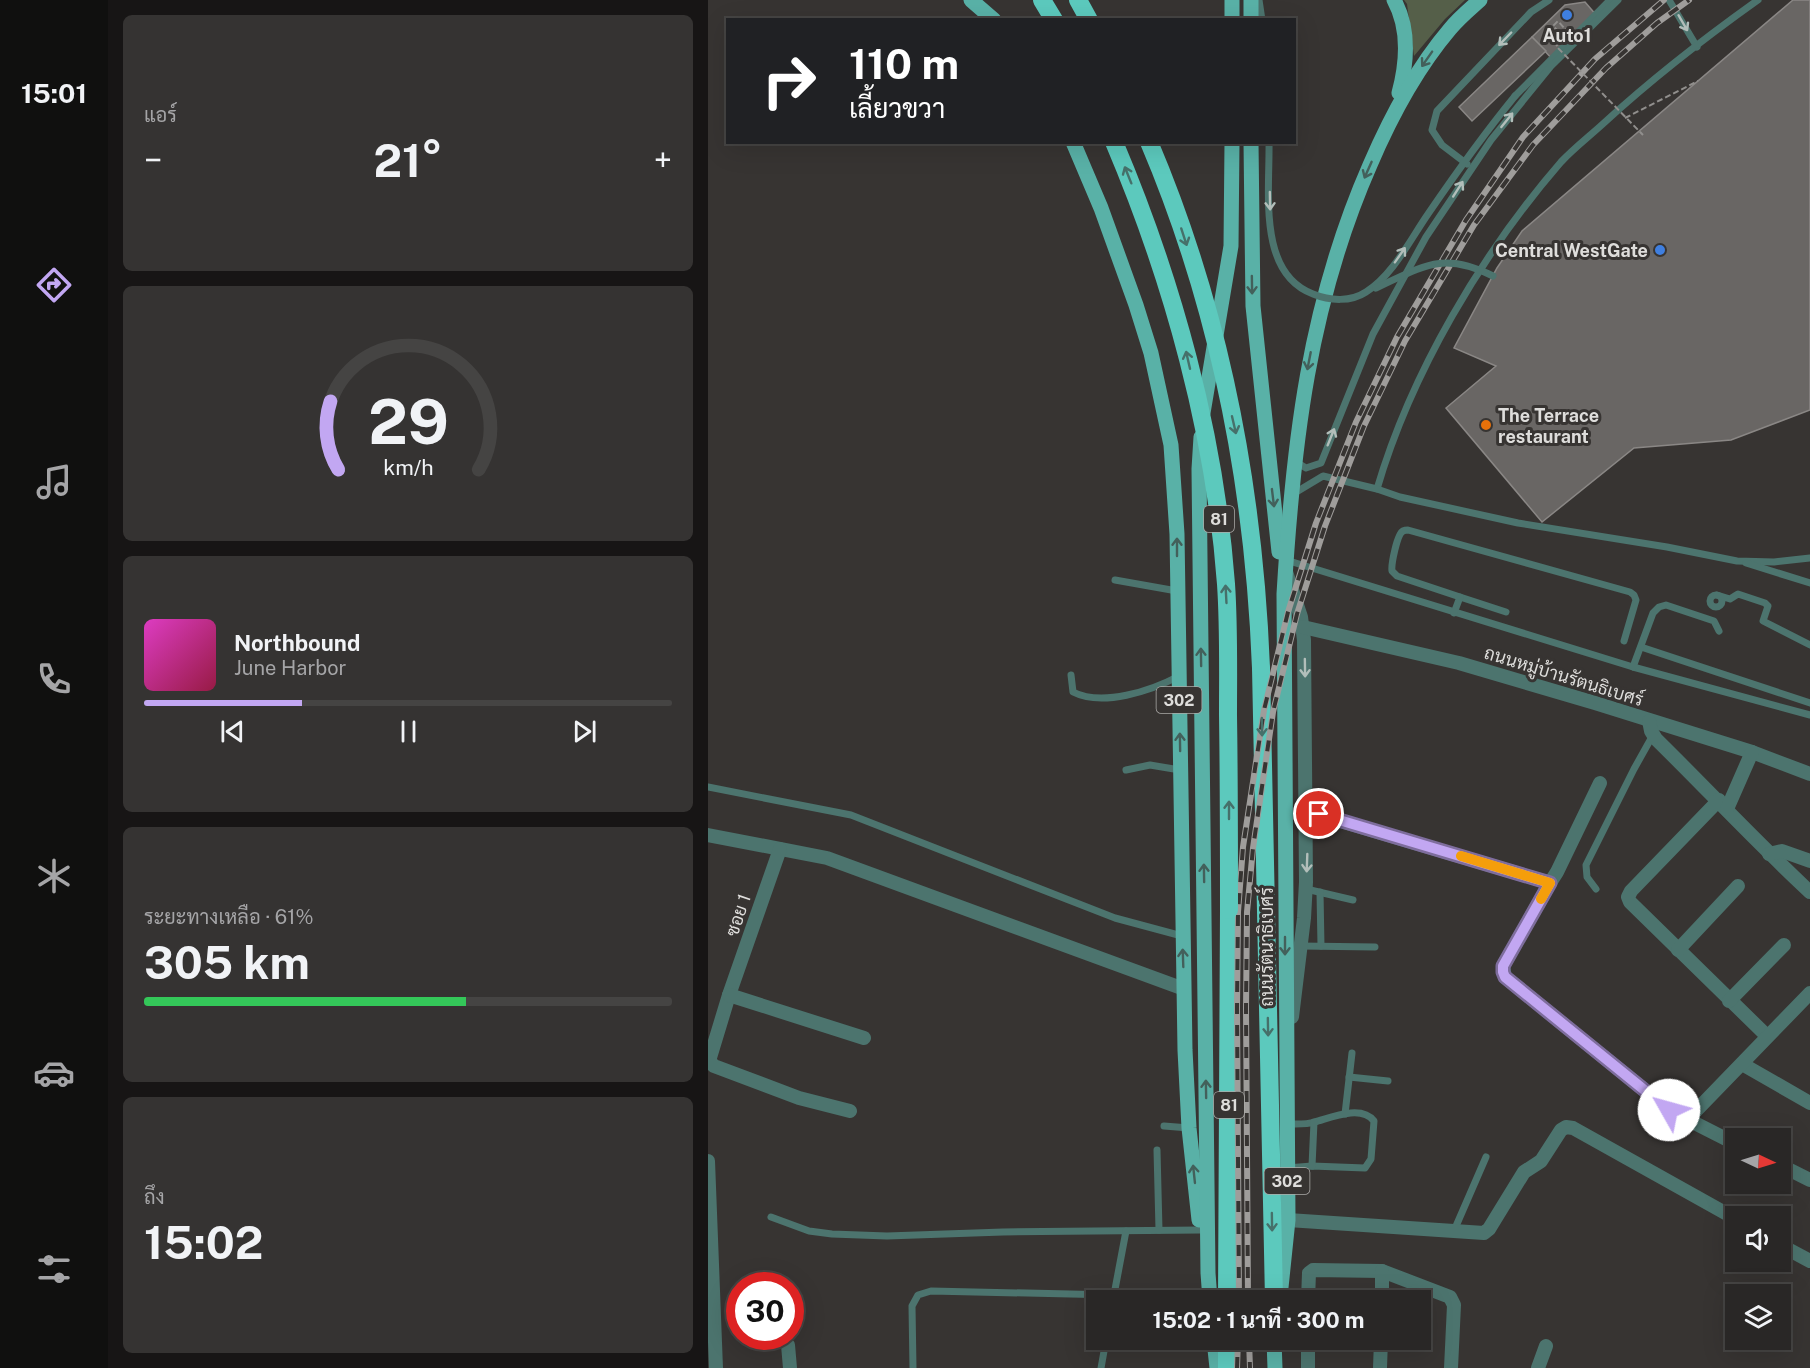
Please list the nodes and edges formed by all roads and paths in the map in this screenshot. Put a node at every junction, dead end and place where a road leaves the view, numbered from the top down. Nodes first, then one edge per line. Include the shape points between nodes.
1 (971, 0) edge
2 (1044, 0) edge
3 (1078, 0) edge
4 (1232, 0) edge
5 (1251, 0) edge
6 (1259, 0) edge
7 (1394, 0) edge
8 (1480, 0) edge
9 (1549, 0) edge
10 (1610, 0) edge
11 (1618, 0) edge
12 (1669, 0) edge
13 (1758, 0) edge
14 (992, 18) edge
15 (1041, 18) edge
16 (1053, 18) edge
17 (1088, 18) edge
18 (1232, 18) edge
19 (1251, 18) edge
20 (1262, 18) edge
21 (1559, 32) dead end
22 (1697, 47) junction
23 (1698, 81) dead end
24 (1392, 117) junction
25 (1625, 118) junction
26 (1643, 135) dead end
27 (1074, 144) edge
28 (1115, 144) edge
29 (1150, 144) edge
30 (1232, 144) edge
31 (1251, 144) edge
32 (1269, 144) edge
33 (1472, 167) junction
34 (1493, 276) dead end
35 (1366, 293) junction
36 (1293, 460) junction
37 (1377, 489) junction
38 (1290, 495) junction
39 (1810, 558) edge
40 (1737, 561) junction
41 (1285, 565) junction
42 (1115, 580) dead end
43 (1810, 583) edge
44 (1177, 591) junction
45 (1284, 594) junction
46 (1717, 595) junction
47 (1460, 597) junction
48 (1709, 600) junction
49 (1479, 603) junction
50 (1506, 612) dead end
51 (1454, 614) junction
52 (1701, 617) junction
53 (1474, 619) junction
54 (1303, 627) junction
55 (1719, 631) dead end
56 (1624, 641) dead end
57 (1810, 645) edge
58 (1641, 647) junction
59 (1634, 667) junction
60 (1071, 675) dead end
61 (1179, 676) junction
62 (1810, 703) edge
63 (1810, 715) edge
64 (1649, 721) junction
65 (1653, 735) junction
66 (1752, 752) junction
67 (1126, 770) dead end
68 (1180, 770) junction
69 (1810, 774) edge
70 (1600, 783) dead end
71 (708, 787) edge
72 (1723, 805) junction
73 (1307, 811) junction
74 (708, 835) edge
75 (780, 849) junction
76 (1768, 854) junction
77 (1810, 861) edge
78 (1550, 883) junction
79 (1738, 886) dead end
80 (1306, 889) junction
81 (1596, 889) dead end
82 (1320, 892) junction
83 (1810, 892) edge
84 (1353, 900) dead end
85 (1182, 936) junction
86 (1784, 945) dead end
87 (1301, 946) junction
88 (1321, 946) junction
89 (1375, 946) dead end
90 (1678, 950) junction
91 (1184, 989) junction
92 (1810, 993) edge
93 (729, 995) junction
94 (1729, 1001) junction
95 (1767, 1036) junction
96 (864, 1038) dead end
97 (1352, 1053) dead end
98 (709, 1061) edge
99 (1286, 1061) junction
100 (1742, 1064) junction
101 (1349, 1077) junction
102 (1388, 1081) dead end
103 (1810, 1102) edge
104 (850, 1111) dead end
105 (1345, 1114) junction
106 (1688, 1120) junction
107 (1314, 1122) junction
108 (1286, 1124) junction
109 (1164, 1126) dead end
110 (1189, 1128) junction
111 (1725, 1138) edge
112 (1157, 1150) dead end
113 (1486, 1157) dead end
114 (708, 1161) edge
115 (1312, 1166) junction
116 (1287, 1168) junction
117 (1791, 1170) edge
118 (1810, 1180) edge
119 (1725, 1213) edge
120 (771, 1217) dead end
121 (1288, 1220) junction
122 (1159, 1230) junction
123 (1200, 1230) junction
124 (1126, 1231) junction
125 (1453, 1233) junction
126 (1791, 1251) edge
127 (1810, 1261) edge
128 (1382, 1271) junction
129 (1208, 1273) junction
130 (710, 1287) edge
131 (1115, 1290) edge
132 (1209, 1290) edge
133 (1227, 1290) edge
134 (1274, 1290) edge
135 (1281, 1290) edge
136 (1308, 1290) edge
137 (1382, 1290) edge
138 (1086, 1297) edge
139 (1546, 1346) dead end
140 (789, 1350) edge
141 (1104, 1350) edge
142 (1215, 1350) edge
143 (1227, 1350) edge
144 (1274, 1350) edge
145 (1308, 1350) edge
146 (1381, 1350) edge
147 (716, 1368) edge
148 (789, 1368) edge
149 (913, 1368) edge
150 (1101, 1368) edge
151 (1216, 1368) edge
152 (1227, 1368) edge
153 (1275, 1368) edge
154 (1308, 1368) edge
155 (1380, 1368) edge
156 (1451, 1368) edge
157 (1538, 1368) edge

1 - 14 main road
2 - 15 main road
2 - 16 highway, bridge
3 - 17 highway
4 - 18 main road
5 - 19 main road
6 - 20 lane
7 - 24 main road via 1404,30 1406,53
8 -> 24 main road via 1451,27 1410,84
9 -> 33 lane via 1531,12 1437,111 1432,130 1442,145
35 -> 10 lane, bridge via 1391,267 1480,139 1515,96
33 -> 11 lane via 1551,66
12 -> 22 lane
13 - 22 lane
21 - 25 path, bridge via 1553,27 1558,21 1569,33 1556,46
22 - 37 lane via 1632,98 1563,161 1517,217 1464,294 1420,376 1388,451
23 - 25 path
24 -> 36 main road via 1360,186 1325,293
25 - 26 path, bridge
44 -> 27 main road, 302 via 1175,488 1162,399 1129,286
133 -> 28 highway, 81, bridge via 1228,621 1222,549 1199,409 1175,312
29 -> 134 highway, 81, bridge via 1203,296 1236,436 1254,556 1261,668
129 -> 30 main road, bridge via 1199,469 1203,412 1231,246
31 -> 45 main road, 302 via 1253,306
32 -> 35 lane, bridge via 1272,241 1291,281 1326,298 1345,299
36 -> 33 lane via 1306,468 1321,463 1373,334 1426,237
34 - 35 lane, bridge via 1458,263 1428,264
36 - 38 main road
37 - 38 lane via 1323,476
37 - 40 lane via 1518,523
38 - 41 main road
39 - 40 lane
40 - 43 lane
41 - 45 main road
41 - 51 lane
41 - 54 street
42 - 44 lane
44 - 61 main road, 302
45 -> 99 main road, ถนนรัตนาธิเบศร์ / 302
46 - 48 lane
46 - 48 lane via 1722,599 1719,607 1711,606
46 - 57 lane via 1730,599 1738,594 1765,603 1768,609 1764,621
47 - 49 lane
47 - 51 lane
47 - 56 lane via 1394,574 1391,565 1403,531 1629,592 1636,600
48 - 52 lane
49 - 50 lane
49 - 53 lane
51 - 53 lane
52 - 55 lane via 1714,621
52 - 58 lane via 1666,605 1659,607 1653,613
53 - 59 lane
54 - 64 street, ถนนหมู่บ้านรัตนธิเบศร์ via 1459,663
54 -> 73 street
58 - 59 lane
58 - 62 lane
59 - 63 lane
60 - 61 lane via 1073,692 1112,697 1147,691
68 -> 61 main road, 302
64 - 65 street
64 - 66 street, ถนนหมู่บ้านรัตนธิเบศร์
65 - 72 street
65 - 81 lane via 1586,865 1587,877
66 - 69 street, ถนนหมู่บ้านรัตนธิเบศร์
66 - 72 street
67 - 68 lane via 1150,765
68 - 85 main road, 302
70 - 78 street
71 - 85 lane via 851,815 1115,918
72 - 76 street
72 - 90 street via 1628,897
73 - 78 street
73 -> 80 street
74 - 75 street
75 - 91 street via 827,858
75 - 93 street, ซอย 1
76 - 77 street via 1782,851
76 - 83 street
78 - 106 street via 1503,966 1505,977 1669,1110
79 - 90 street
80 - 82 lane
80 - 87 street
82 - 84 lane
82 - 88 lane
91 -> 85 main road, 302
86 - 94 street
87 - 88 lane
87 - 99 street
88 - 89 lane
90 - 94 street
91 - 110 main road, 302
92 - 95 street
93 - 96 street
93 - 98 street, ซอย 1
94 - 95 street
95 - 100 street
97 - 101 lane
98 - 104 street via 799,1098
99 - 108 main road, ถนนรัตนาธิเบศร์ / 302
100 - 103 street
100 - 106 street
101 - 102 lane
101 - 105 lane
105 - 107 lane
105 - 115 lane via 1364,1114 1374,1121 1368,1166
106 - 111 street
107 - 108 lane
107 - 115 lane
108 - 116 main road, ถนนรัตนาธิเบศร์ / 302
109 - 110 lane
123 -> 110 main road, 302
112 - 122 lane
113 - 125 lane
114 - 130 street
115 - 116 lane
116 - 121 main road, ถนนรัตนาธิเบศร์ / 302
117 - 118 street
119 - 125 street via 1566,1127 1541,1161 1524,1172 1489,1229 1478,1234
120 - 124 lane via 809,1231 832,1234
121 - 125 street
121 - 135 main road, ถนนรัตนาธิเบศร์ / 302
122 - 123 lane
122 - 124 lane
123 - 129 main road, 302
124 - 131 lane
126 - 127 street
128 - 136 street via 1313,1270 1309,1273
128 - 137 street
128 - 156 street via 1453,1300
129 - 132 main road, 302
130 - 147 street
138 - 149 lane via 931,1291 918,1295 912,1305
139 - 157 street
140 - 148 street
141 - 150 lane
142 - 151 main road
143 - 152 highway
144 - 153 main road
145 - 154 street
146 - 155 street

